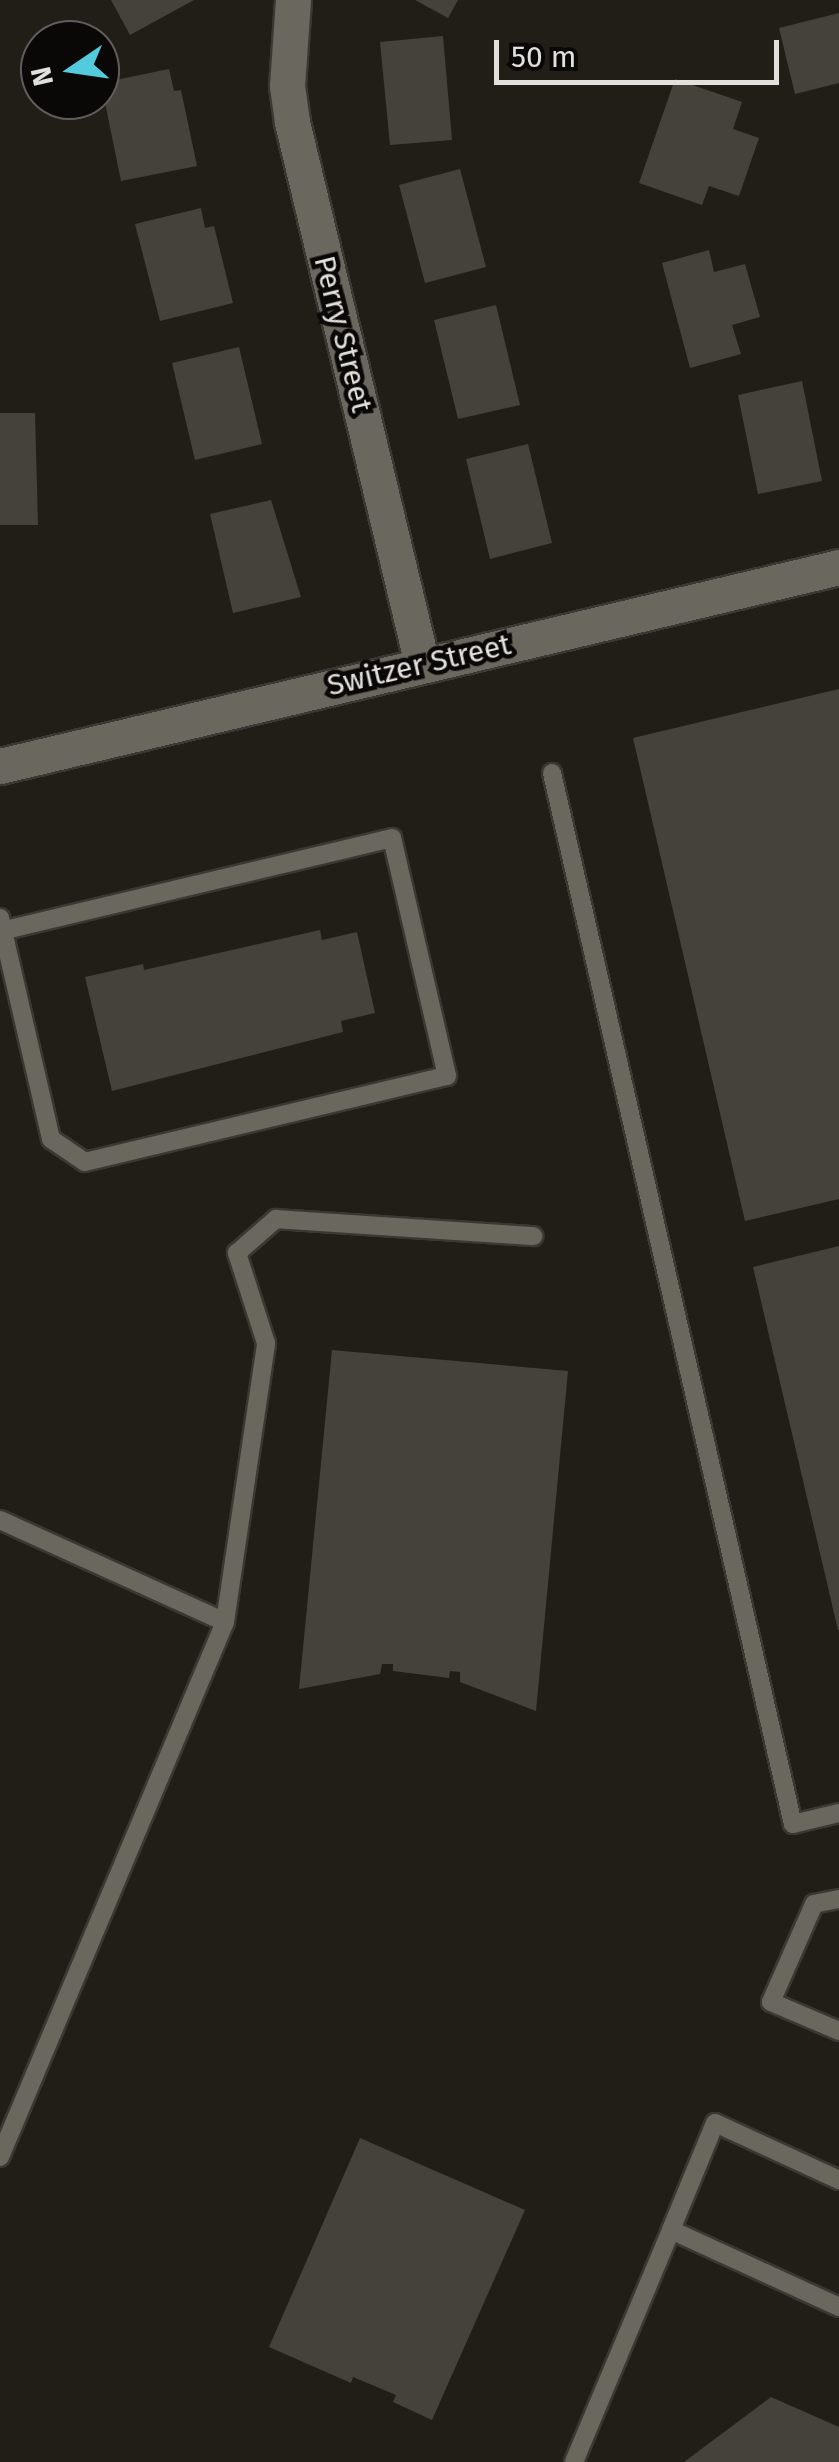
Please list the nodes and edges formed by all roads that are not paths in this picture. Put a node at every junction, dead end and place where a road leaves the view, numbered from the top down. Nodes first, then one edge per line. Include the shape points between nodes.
1 (292, 0) edge
2 (839, 567) edge
3 (422, 664) junction
4 (0, 766) edge
5 (552, 774) dead end
6 (2, 925) edge
7 (533, 1236) dead end
8 (0, 1520) edge
9 (224, 1622) junction
10 (839, 1813) edge
11 (839, 1899) edge
12 (839, 2031) edge
13 (0, 2157) edge
14 (839, 2180) edge
15 (670, 2230) junction
16 (839, 2307) edge
17 (574, 2462) edge

1 - 3 street, Perry Street via 292,122
2 - 3 street, Switzer Street
3 - 4 street, Switzer Street
5 - 10 lane via 793,1824
6 - 6 lane via 51,1139 85,1162 447,1076 392,838
7 - 9 lane via 276,1219 237,1253 266,1343
8 - 9 lane
9 - 13 lane
11 - 12 lane via 814,1904 771,2002
14 - 15 lane via 715,2123
15 - 16 lane
15 - 17 lane

